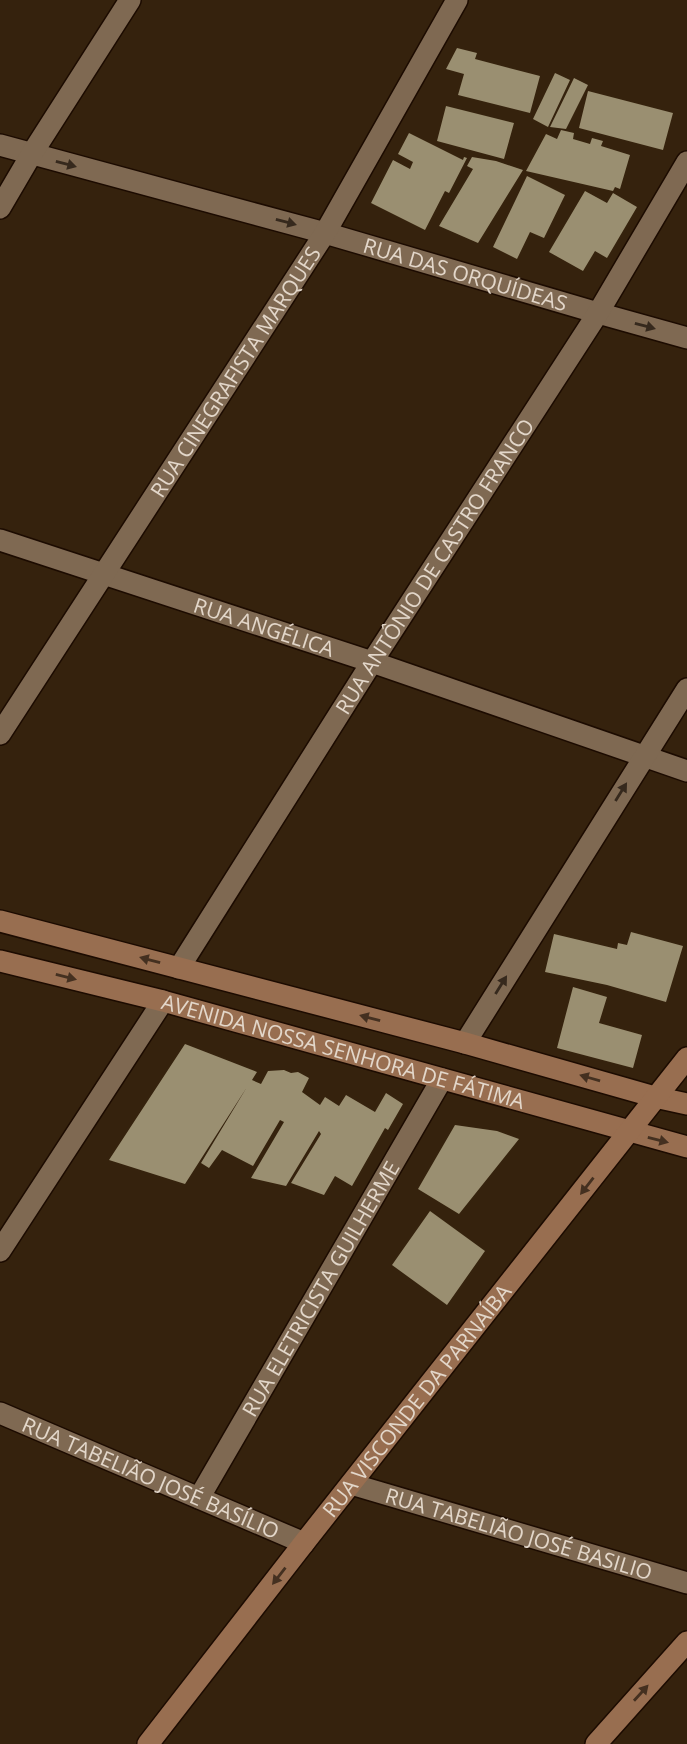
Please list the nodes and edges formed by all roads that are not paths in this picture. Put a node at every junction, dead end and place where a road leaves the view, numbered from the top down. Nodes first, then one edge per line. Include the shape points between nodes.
1 (130, 0) edge
2 (457, 0) edge
3 (0, 145) edge
4 (31, 155) junction
5 (687, 162) edge
6 (0, 208) edge
7 (325, 233) junction
8 (598, 313) junction
9 (687, 338) edge
10 (0, 540) edge
11 (104, 575) junction
12 (372, 662) junction
13 (687, 689) edge
14 (0, 734) edge
15 (644, 756) junction
16 (687, 771) edge
17 (0, 920) edge
18 (0, 961) edge
19 (179, 968) junction
20 (163, 1001) junction
21 (465, 1043) junction
22 (687, 1058) edge
23 (442, 1079) junction
24 (655, 1097) junction
25 (687, 1104) edge
26 (629, 1132) junction
27 (687, 1147) edge
28 (0, 1251) edge
29 (0, 1413) edge
30 (351, 1484) junction
31 (199, 1497) junction
32 (304, 1543) junction
33 (687, 1583) edge
34 (687, 1642) edge
35 (148, 1744) edge
36 (596, 1744) edge

1 - 4 street
2 - 7 street, RUA CINEGRAFISTA MARQUES
3 - 4 street, RUA DAS ORQUÍDEAS
4 - 6 street
4 -> 7 street, RUA DAS ORQUÍDEAS
5 - 8 street, RUA ANTÔNIO DE CASTRO FRANCO
7 - 8 street, RUA DAS ORQUÍDEAS
7 - 11 street, RUA CINEGRAFISTA MARQUES
8 -> 9 street, RUA DAS ORQUÍDEAS
8 - 12 street, RUA ANTÔNIO DE CASTRO FRANCO
10 - 11 street, RUA ANGÉLICA
11 - 12 street, RUA ANGÉLICA
11 - 14 street, RUA CINEGRAFISTA MARQUES
12 - 15 street, RUA ANGÉLICA
12 - 19 street, RUA ANTÔNIO DE CASTRO FRANCO
13 - 15 street
15 - 16 street, RUA ANGÉLICA
21 -> 15 street
19 -> 17 main road, AVENIDA NOSSA SENHORA DE FÁTIMA
18 -> 20 main road, AVENIDA NOSSA SENHORA DE FÁTIMA
21 -> 19 main road, AVENIDA NOSSA SENHORA DE FÁTIMA
20 - 23 main road, AVENIDA NOSSA SENHORA DE FÁTIMA
20 - 28 street
24 -> 21 main road, AVENIDA NOSSA SENHORA DE FÁTIMA
22 - 24 main road, RUA VISCONDE DA PARNAÍBA
23 - 26 main road, AVENIDA NOSSA SENHORA DE FÁTIMA
23 - 31 street, RUA ELETRICISTA GUILHERME
24 - 25 main road, AVENIDA NOSSA SENHORA DE FÁTIMA
24 - 26 main road, RUA VISCONDE DA PARNAÍBA
26 -> 27 main road, AVENIDA NOSSA SENHORA DE FÁTIMA
26 -> 30 main road, RUA VISCONDE DA PARNAÍBA
29 - 31 street, RUA TABELIÃO JOSÉ BASÍLIO
30 - 32 main road, RUA VISCONDE DA PARNAÍBA
30 - 33 street, RUA TABELIÃO JOSÉ BASILIO
31 - 32 street, RUA TABELIÃO JOSÉ BASÍLIO
32 -> 35 main road, RUA VISCONDE DA PARNAÍBA
36 -> 34 main road

